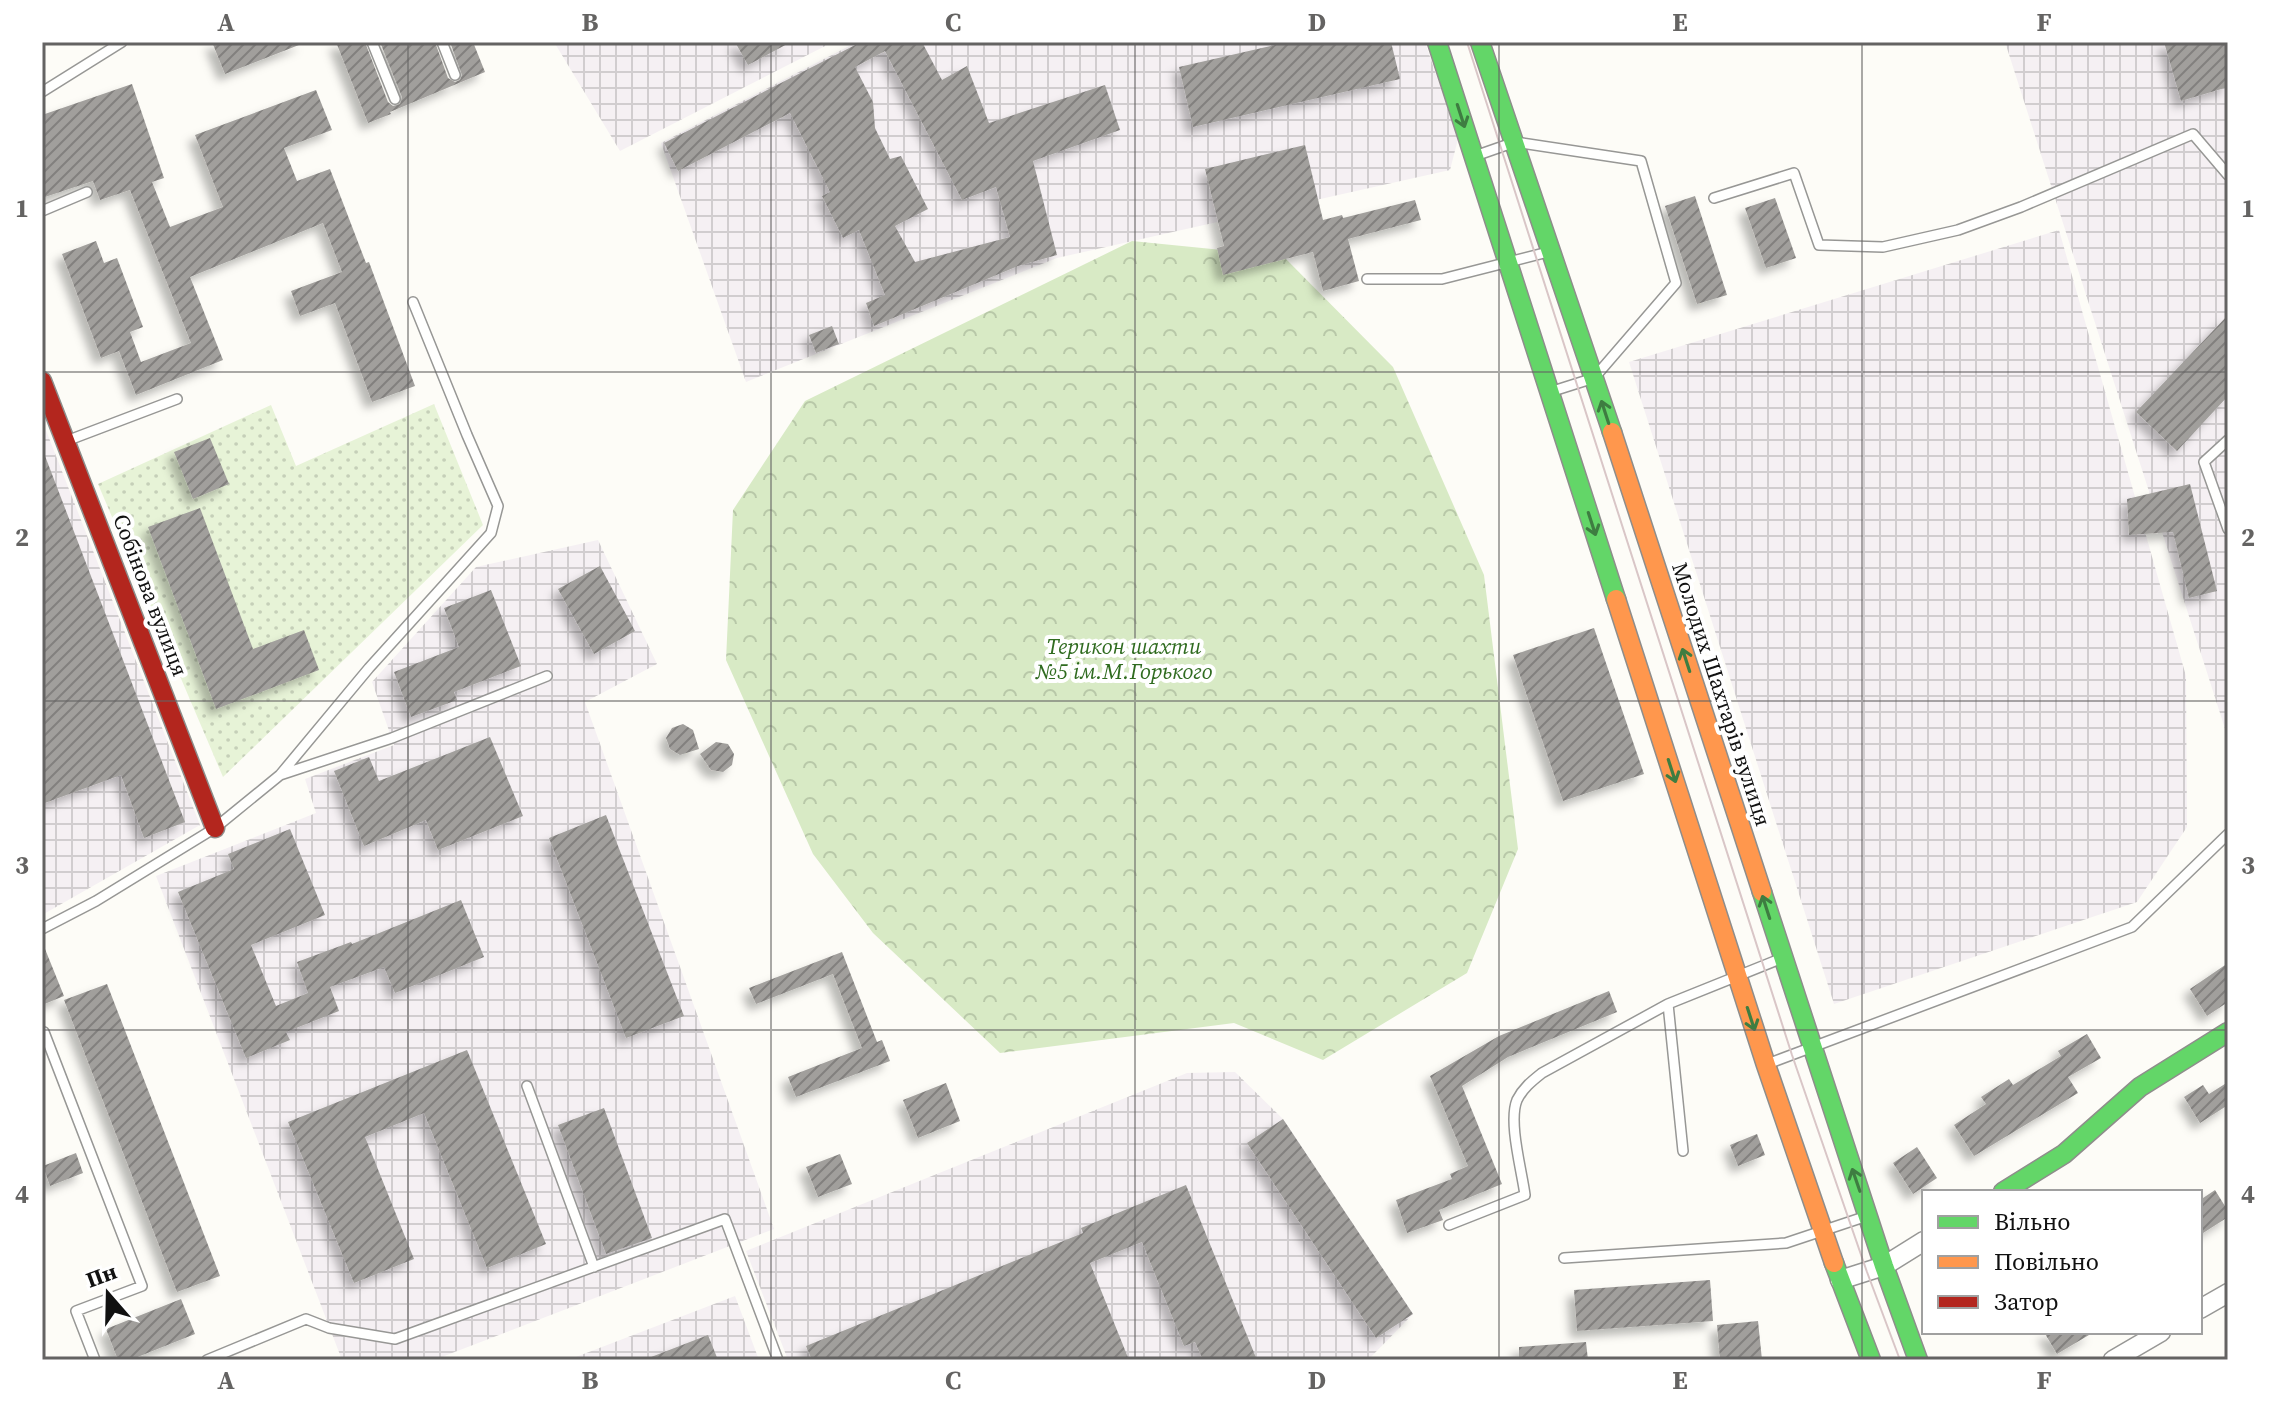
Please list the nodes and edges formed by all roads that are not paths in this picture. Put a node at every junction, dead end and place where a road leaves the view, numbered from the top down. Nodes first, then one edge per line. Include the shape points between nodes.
1 (122, 42) edge
2 (372, 42) edge
3 (442, 42) edge
4 (1437, 42) edge
5 (1480, 42) edge
6 (455, 75) dead end
7 (42, 92) edge
8 (395, 99) dead end
9 (1515, 142) junction
10 (1474, 156) junction
11 (2228, 175) edge
12 (87, 192) dead end
13 (1714, 198) dead end
14 (42, 211) edge
15 (1551, 252) junction
16 (1509, 264) junction
17 (1367, 279) dead end
18 (413, 302) dead end
19 (1594, 378) junction
20 (42, 381) edge
21 (1550, 392) junction
22 (177, 399) dead end
23 (2228, 440) edge
24 (65, 441) junction
25 (2228, 529) edge
26 (547, 676) dead end
27 (280, 775) junction
28 (215, 828) junction
29 (2228, 834) edge
30 (42, 929) edge
31 (1782, 958) junction
32 (1737, 975) junction
33 (1668, 1004) junction
34 (2228, 1032) edge
35 (42, 1033) edge
36 (1812, 1048) junction
37 (1766, 1065) junction
38 (527, 1086) dead end
39 (1683, 1151) dead end
40 (2006, 1190) edge
41 (1868, 1216) junction
42 (1449, 1225) dead end
43 (1824, 1230) junction
44 (1922, 1242) edge
45 (1564, 1258) dead end
46 (1884, 1266) junction
47 (594, 1267) junction
48 (1840, 1280) junction
49 (2228, 1293) edge
50 (2202, 1308) edge
51 (2158, 1334) edge
52 (95, 1360) edge
53 (207, 1360) edge
54 (778, 1360) edge
55 (1871, 1360) edge
56 (1918, 1360) edge
57 (2113, 1360) edge

1 - 7 lane
2 - 8 lane
3 - 6 lane
4 -> 10 main road
5 - 9 main road, Молодих Шахтарів вулиця
9 - 10 lane
9 - 15 main road, Молодих Шахтарів вулиця
9 - 19 lane via 1641,161 1676,283
10 - 16 main road
11 - 13 lane via 2193,134 2009,212 1883,247 1819,245 1794,173
12 - 14 lane
15 - 16 lane
15 - 19 main road, Молодих Шахтарів вулиця
16 - 17 lane via 1442,279
16 - 21 main road
18 - 27 lane via 498,506 491,533
19 - 21 lane
31 -> 19 main road, Молодих Шахтарів вулиця
20 - 24 main road, Собінова вулиця
21 -> 32 main road
22 - 24 lane
23 - 25 lane via 2204,462
24 - 28 main road, Собінова вулиця
26 - 27 lane via 392,738
27 - 28 lane
28 - 30 lane
29 - 36 lane via 2132,927
31 - 32 lane
31 - 36 main road, Молодих Шахтарів вулиця
32 - 33 lane
32 -> 37 main road
33 - 39 lane
33 - 42 lane via 1526,1085 1516,1103 1515,1126 1525,1195
34 - 40 main road via 2140,1087 2064,1154
35 - 52 lane via 142,1286 76,1311
36 - 37 lane
41 -> 36 main road, Молодих Шахтарів вулиця
37 - 43 main road
38 - 47 lane
41 - 43 lane
41 - 46 main road, Молодих Шахтарів вулиця
43 - 45 lane via 1786,1243
43 - 48 main road
44 - 46 street
46 - 48 street
46 - 56 main road, Молодих Шахтарів вулиця
47 - 53 lane via 395,1339 306,1319
47 - 54 lane via 725,1219
48 - 55 main road
49 - 50 street
51 - 57 street

